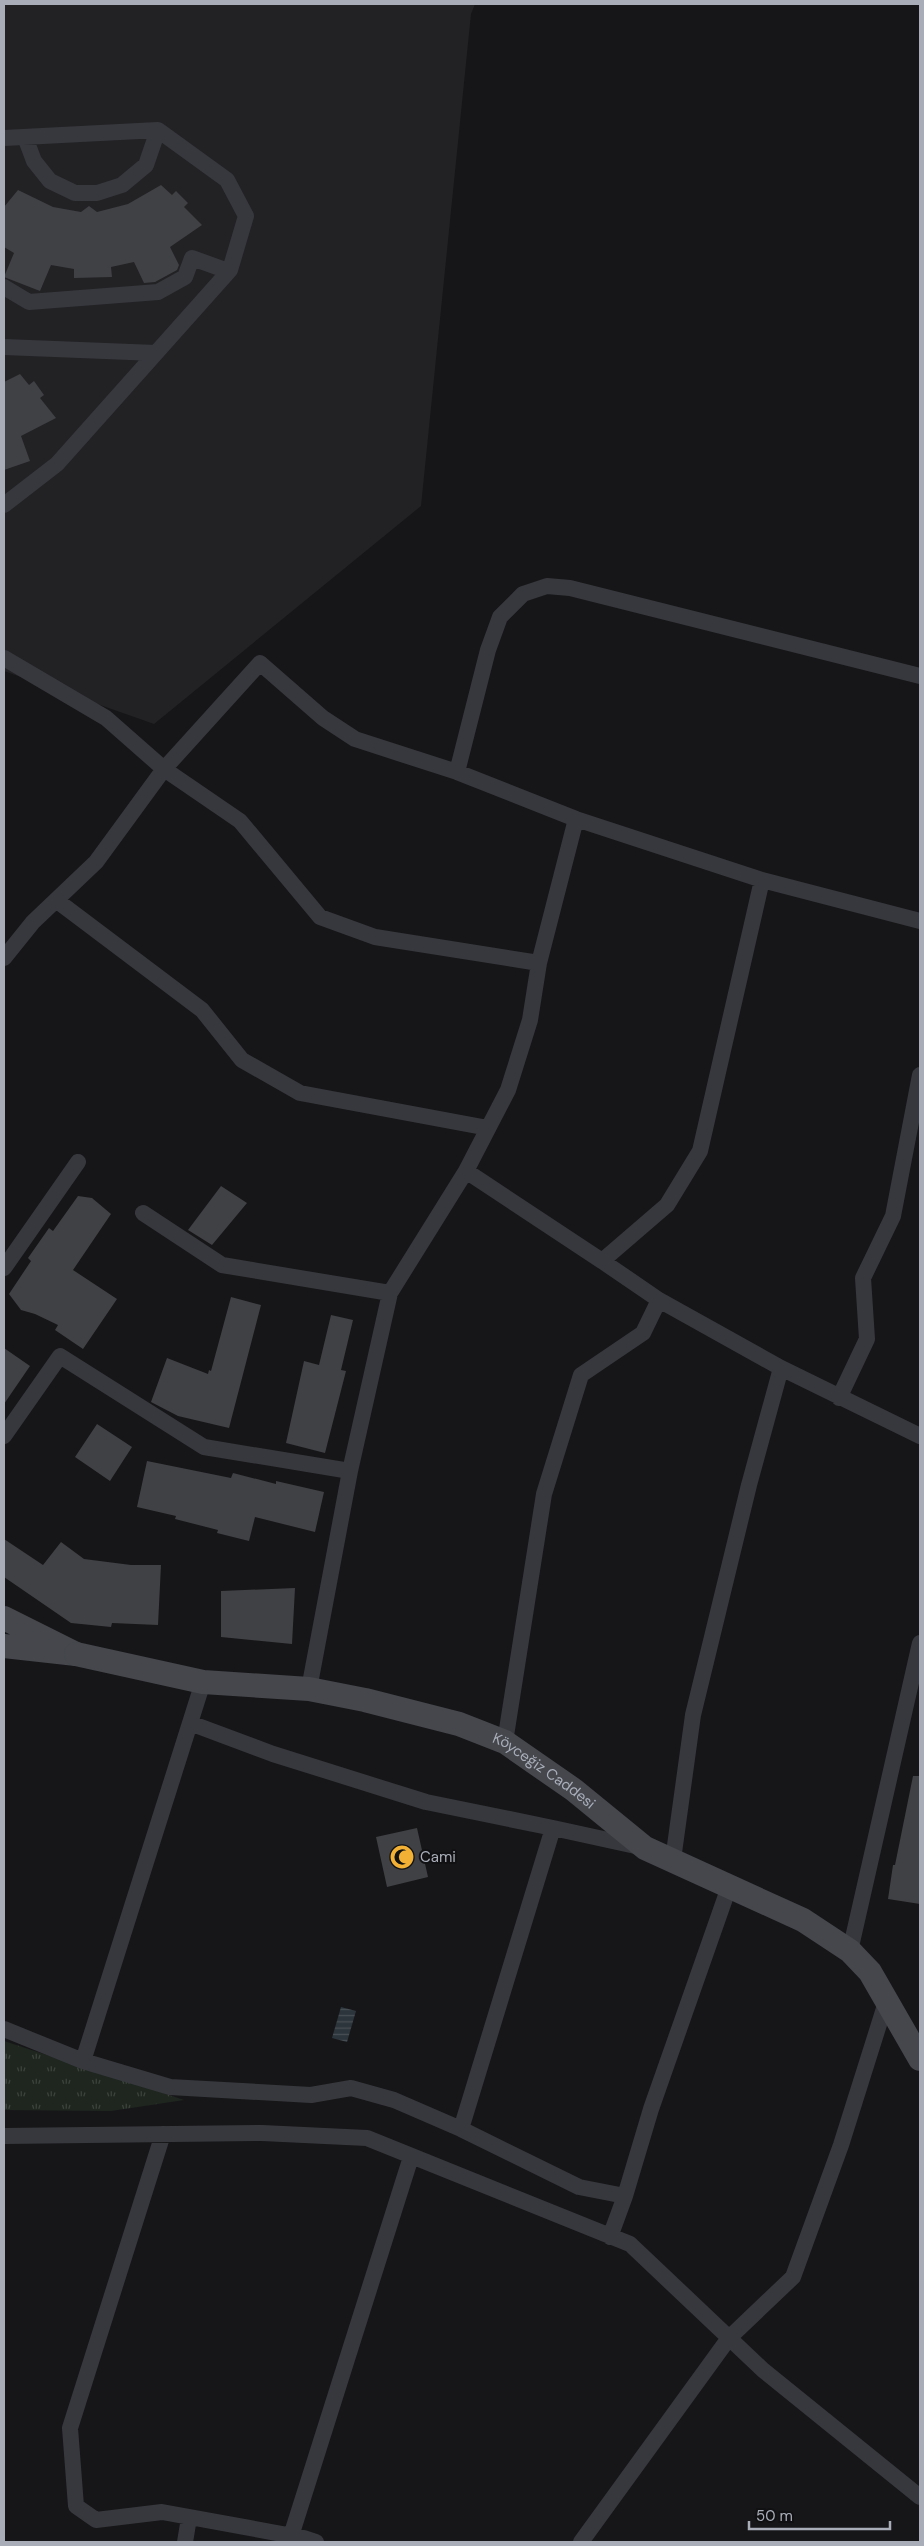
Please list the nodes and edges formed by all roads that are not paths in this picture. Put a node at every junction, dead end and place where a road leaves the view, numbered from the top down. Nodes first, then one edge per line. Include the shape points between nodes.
1 (158, 130) junction
2 (25, 137) junction
3 (4, 138) edge
4 (228, 271) junction
5 (4, 288) edge
6 (4, 347) edge
7 (156, 353) junction
8 (4, 505) edge
9 (4, 658) edge
10 (920, 676) edge
11 (164, 769) junction
12 (457, 772) junction
13 (576, 819) junction
14 (762, 880) junction
15 (56, 900) junction
16 (920, 921) edge
17 (4, 958) edge
18 (539, 963) junction
19 (920, 1075) edge
20 (488, 1128) junction
21 (78, 1162) dead end
22 (466, 1171) junction
23 (143, 1213) dead end
24 (602, 1261) junction
25 (4, 1268) edge
26 (390, 1293) junction
27 (659, 1300) junction
28 (781, 1368) junction
29 (839, 1398) junction
30 (4, 1436) edge
31 (920, 1436) edge
32 (350, 1471) junction
33 (4, 1618) edge
34 (920, 1643) edge
35 (4, 1646) edge
36 (76, 1654) junction
37 (203, 1682) junction
38 (309, 1689) junction
39 (190, 1723) junction
40 (505, 1742) junction
41 (553, 1828) junction
42 (645, 1848) junction
43 (673, 1860) junction
44 (729, 1887) junction
45 (850, 1952) junction
46 (887, 1999) junction
47 (4, 2029) edge
48 (920, 2059) edge
49 (83, 2061) junction
50 (461, 2129) junction
51 (163, 2134) junction
52 (4, 2136) edge
53 (411, 2157) junction
54 (625, 2196) junction
55 (610, 2236) junction
56 (729, 2338) junction
57 (920, 2497) edge
58 (188, 2518) junction
59 (291, 2536) junction
60 (185, 2542) edge
61 (316, 2542) edge
62 (582, 2542) edge

1 - 2 street
1 - 2 street via 146,165 122,185 97,193 75,193 50,181 34,161
1 - 4 street via 227,180 246,216
2 - 3 street
4 - 5 street via 192,258 185,277 158,292 29,302
4 - 7 street
6 - 7 street
7 - 8 street via 57,464
9 - 11 street via 106,718
10 - 12 street via 570,588 548,586 523,594 500,617 488,650
11 - 12 street via 260,663 323,718 355,738
11 - 15 street via 96,862
11 - 18 street via 240,821 320,917 375,937
12 - 13 street
13 - 14 street
13 - 18 street
14 - 16 street
14 - 24 street via 700,1151 667,1206
15 - 17 street
15 - 20 street via 202,1010 242,1060 300,1093
18 - 20 street via 530,1020 508,1090
19 - 29 street via 893,1216 863,1278 867,1339
20 - 22 street
21 - 25 street
22 - 24 street
22 - 26 street
23 - 26 street via 222,1264
24 - 27 street
26 - 32 street
27 - 28 street
27 - 40 street via 643,1333 581,1375 544,1494
28 - 29 street
28 - 43 street via 693,1715
29 - 31 street
30 - 32 street via 60,1356 204,1447
32 - 38 street
33 - 36 street, Köyceğiz Caddesi
34 - 45 street
35 - 36 street, Köyceğiz Caddesi
36 - 37 street, Köyceğiz Caddesi
37 - 38 street, Köyceğiz Caddesi
37 - 39 street
38 - 40 street, Köyceğiz Caddesi via 412,1710
39 - 41 street via 273,1754 426,1802
39 - 49 street
40 - 42 street, Köyceğiz Caddesi via 574,1790
41 - 42 street
41 - 50 street
42 - 43 street, Köyceğiz Caddesi
43 - 44 street, Köyceğiz Caddesi
44 - 45 street, Köyceğiz Caddesi via 803,1920
44 - 54 street via 651,2109
45 - 46 street, Köyceğiz Caddesi via 870,1972
46 - 48 street, Köyceğiz Caddesi
46 - 56 street via 841,2145 793,2277
47 - 49 street
49 - 50 street via 170,2087 311,2095 351,2088 394,2100
50 - 54 street via 579,2187
51 - 52 street
51 - 53 street via 262,2133 367,2138
51 - 58 street via 70,2428 76,2506 96,2520 162,2512
53 - 55 street
53 - 59 street
54 - 55 street
55 - 56 street via 630,2244
56 - 57 street
56 - 62 street
58 - 59 street
58 - 60 street
59 - 61 street

